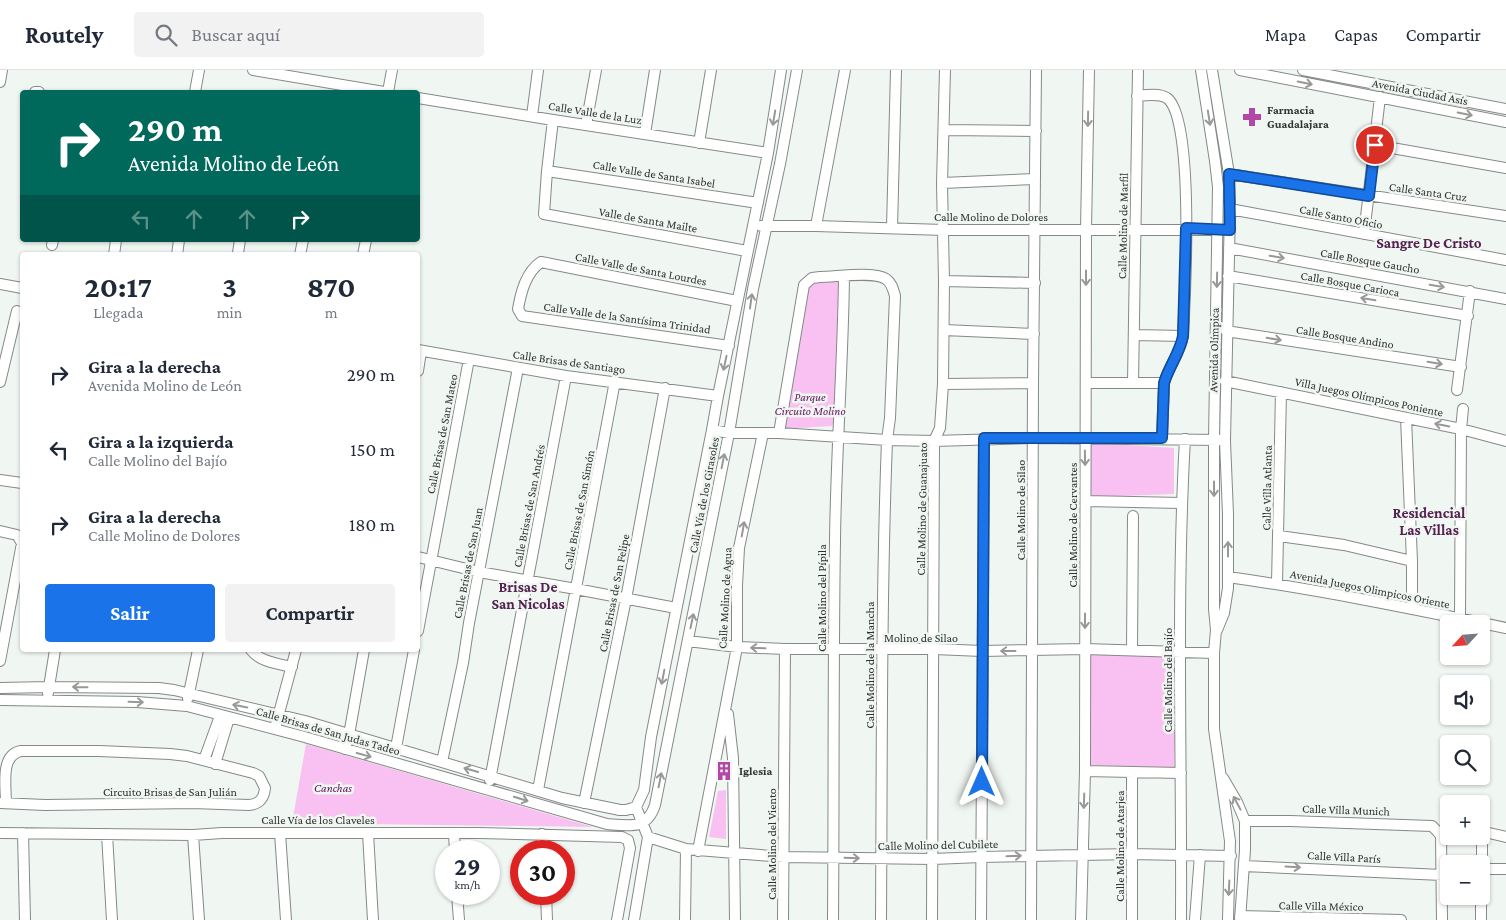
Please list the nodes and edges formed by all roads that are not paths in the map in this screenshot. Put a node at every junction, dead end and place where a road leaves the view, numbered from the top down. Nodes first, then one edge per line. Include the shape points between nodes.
1 (2, 70) edge
2 (199, 70) edge
3 (253, 70) edge
4 (392, 70) edge
5 (538, 70) edge
6 (596, 70) edge
7 (655, 70) edge
8 (711, 70) edge
9 (781, 70) edge
10 (797, 70) edge
11 (845, 70) edge
12 (896, 70) edge
13 (945, 70) edge
14 (1036, 70) edge
15 (1089, 70) edge
16 (1138, 70) edge
17 (1201, 70) edge
18 (1212, 70) edge
19 (1240, 70) edge
20 (1302, 70) edge
21 (1362, 75) edge
22 (0, 82) edge
23 (195, 90) edge
24 (374, 90) edge
25 (387, 90) edge
26 (1137, 96) junction
27 (420, 98) edge
28 (1380, 98) junction
29 (1506, 109) edge
30 (532, 116) junction
31 (553, 120) junction
32 (1506, 122) edge
33 (586, 125) junction
34 (944, 130) junction
35 (1036, 131) junction
36 (645, 134) junction
37 (699, 143) junction
38 (1375, 145) junction
39 (768, 153) junction
40 (1506, 168) edge
41 (547, 170) junction
42 (1229, 174) junction
43 (1035, 179) junction
44 (942, 183) junction
45 (1369, 196) junction
46 (758, 203) junction
47 (1230, 209) junction
48 (1506, 216) edge
49 (753, 225) junction
50 (766, 226) junction
51 (816, 226) junction
52 (892, 228) junction
53 (1186, 228) junction
54 (1035, 229) junction
55 (1135, 229) junction
56 (1218, 229) junction
57 (944, 230) junction
58 (1086, 230) junction
59 (1230, 230) junction
60 (1364, 234) junction
61 (1230, 248) junction
62 (747, 251) junction
63 (1506, 260) edge
64 (844, 276) junction
65 (1228, 276) junction
66 (944, 281) junction
67 (1035, 283) junction
68 (0, 284) edge
69 (20, 288) edge
70 (1470, 291) junction
71 (1506, 299) edge
72 (737, 300) junction
73 (16, 310) dead end
74 (522, 316) joint
75 (1468, 316) junction
76 (944, 330) junction
77 (1226, 331) junction
78 (1034, 334) junction
79 (1134, 335) junction
80 (1183, 336) junction
81 (729, 346) junction
82 (420, 351) edge
83 (469, 359) junction
84 (1460, 367) junction
85 (518, 368) junction
86 (566, 376) junction
87 (1226, 381) junction
88 (0, 382) edge
89 (615, 382) junction
90 (1033, 383) junction
91 (1086, 383) junction
92 (1133, 383) junction
93 (1164, 383) junction
94 (943, 384) junction
95 (665, 388) junction
96 (1457, 390) dead end
97 (1281, 392) junction
98 (718, 396) junction
99 (1463, 409) dead end
100 (1406, 418) junction
101 (1461, 429) junction
102 (712, 430) junction
103 (729, 433) junction
104 (763, 433) junction
105 (779, 433) junction
106 (838, 437) junction
107 (984, 438) junction
108 (1034, 438) junction
109 (1085, 438) junction
110 (1162, 438) junction
111 (1184, 439) junction
112 (887, 440) junction
113 (1214, 440) junction
114 (934, 441) junction
115 (1225, 441) junction
116 (1506, 441) edge
117 (0, 480) edge
118 (20, 483) edge
119 (1086, 501) junction
120 (1181, 502) junction
121 (1133, 516) dead end
122 (0, 531) edge
123 (1279, 536) junction
124 (20, 540) edge
125 (20, 554) edge
126 (420, 558) edge
127 (430, 560) junction
128 (1412, 561) junction
129 (479, 572) junction
130 (1228, 577) junction
131 (528, 580) junction
132 (1277, 584) junction
133 (576, 588) junction
134 (626, 599) junction
135 (676, 608) junction
136 (1412, 608) junction
137 (1443, 615) edge
138 (1460, 615) edge
139 (420, 620) edge
140 (1490, 625) edge
141 (1506, 628) edge
142 (1216, 630) junction
143 (688, 641) junction
144 (737, 647) junction
145 (785, 649) junction
146 (934, 649) junction
147 (1085, 649) junction
148 (834, 650) junction
149 (884, 650) junction
150 (1132, 650) junction
151 (982, 651) junction
152 (1033, 651) junction
153 (1180, 651) junction
154 (55, 652) edge
155 (198, 652) edge
156 (252, 652) edge
157 (296, 652) edge
158 (364, 652) edge
159 (414, 652) edge
160 (1214, 653) junction
161 (0, 661) edge
162 (292, 667) junction
163 (49, 687) junction
164 (0, 688) edge
165 (189, 693) junction
166 (0, 700) edge
167 (48, 701) junction
168 (187, 706) junction
169 (726, 706) junction
170 (279, 714) junction
171 (225, 717) junction
172 (305, 721) junction
173 (274, 728) junction
174 (349, 734) junction
175 (301, 736) junction
176 (396, 748) junction
177 (345, 750) junction
178 (204, 760) junction
179 (442, 762) junction
180 (215, 764) junction
181 (1084, 771) junction
182 (1219, 771) junction
183 (1132, 773) junction
184 (1181, 773) junction
185 (491, 776) junction
186 (488, 789) junction
187 (538, 790) junction
188 (3, 803) edge
189 (584, 803) junction
190 (636, 808) junction
191 (1245, 821) junction
192 (642, 823) junction
193 (368, 832) junction
194 (0, 833) edge
195 (23, 833) junction
196 (107, 834) junction
197 (280, 834) junction
198 (454, 834) junction
199 (542, 834) junction
200 (1490, 834) edge
201 (193, 835) junction
202 (648, 837) junction
203 (1506, 837) edge
204 (454, 840) edge
205 (542, 840) edge
206 (686, 849) junction
207 (698, 851) junction
208 (735, 854) junction
209 (1132, 854) junction
210 (1032, 855) junction
211 (1082, 855) junction
212 (1181, 855) junction
213 (1441, 855) edge
214 (1200, 856) junction
215 (1231, 856) junction
216 (784, 857) junction
217 (981, 857) junction
218 (834, 858) junction
219 (882, 860) junction
220 (933, 860) junction
221 (1244, 866) junction
222 (1490, 869) edge
223 (1506, 870) edge
224 (1440, 875) edge
225 (458, 905) edge
226 (546, 905) edge
227 (1442, 905) edge
228 (1481, 905) edge
229 (1240, 918) edge
230 (25, 920) edge
231 (112, 920) edge
232 (199, 920) edge
233 (286, 920) edge
234 (373, 920) edge
235 (459, 920) edge
236 (547, 920) edge
237 (617, 920) edge
238 (634, 920) edge
239 (685, 920) edge
240 (734, 920) edge
241 (783, 920) edge
242 (833, 920) edge
243 (881, 920) edge
244 (932, 920) edge
245 (981, 920) edge
246 (1032, 920) edge
247 (1081, 920) edge
248 (1132, 920) edge
249 (1180, 920) edge
250 (1195, 920) edge
251 (1228, 920) edge
252 (1400, 920) edge
253 (1442, 920) edge
254 (1482, 920) edge

1 - 22 street
2 - 23 street
3 - 24 street
4 - 25 street
5 - 30 street
6 - 33 street
7 - 36 street
8 - 37 street
9 -> 39 street, Calle Vía de los Girasoles
10 - 50 street, Calle Vía de los Girasoles
11 - 51 street
12 - 52 street
13 - 34 street, Calle Molino de Guanajuato
14 - 35 street, Calle Molino de Silao
15 -> 58 street, Calle Molino de Cervantes
16 - 26 street, Calle Molino de Marfil
17 -> 56 street, Avenida Olímpica via 1216,161
18 - 42 street, Avenida Olímpica
19 -> 28 street, Avenida Ciudad Asís
20 - 21 street
21 - 29 street
26 - 53 street via 1161,96 1175,108 1184,161
26 - 55 street, Calle Molino de Marfil
27 - 30 street, Calle Valle de la Luz
28 -> 32 street, Avenida Ciudad Asís
28 - 38 street
30 - 31 street, Calle Valle de la Luz
31 - 33 street, Calle Valle de la Luz
31 - 41 street
33 - 36 street, Calle Valle de la Luz
34 - 35 street
34 - 44 street, Calle Molino de Guanajuato
35 - 43 street, Calle Molino de Silao
36 - 37 street, Calle Valle de la Luz
37 - 39 street, Calle Valle de la Luz
38 - 40 street
38 - 45 street
39 - 46 street, Calle Vía de los Girasoles
41 - 46 street, Calle Valle de Santa Isabel
41 - 62 street, Valle de Santa Mailte via 544,214
42 - 45 street, Calle Santa Cruz
42 - 47 street, Avenida Olímpica
43 - 44 street
43 - 54 street, Calle Molino de Silao
44 - 57 street, Calle Molino de Guanajuato
45 - 48 street, Calle Santa Cruz
45 - 60 street
46 - 49 street, Calle Vía de los Girasoles
47 - 59 street, Avenida Olímpica
47 - 60 street, Calle Santo Oficio
49 - 50 street, Calle Molino de Dolores
49 - 62 street, Calle Vía de los Girasoles
50 - 51 street, Calle Molino de Dolores
103 -> 50 street, Calle Vía de los Girasoles
51 - 52 street, Calle Molino de Dolores
52 - 57 street, Calle Molino de Dolores
53 - 55 street, Calle Molino de Dolores
53 - 56 street, Calle Molino de Dolores
53 - 80 street
54 - 57 street, Calle Molino de Dolores
54 - 58 street, Calle Molino de Dolores
54 - 67 street, Calle Molino de Silao
55 - 58 street, Calle Molino de Dolores
55 - 79 street, Calle Molino de Marfil
56 - 59 street, Calle Molino de Dolores
56 -> 113 street, Avenida Olímpica
57 - 66 street, Calle Molino de Guanajuato
58 -> 91 street, Calle Molino de Cervantes
59 - 61 street, Avenida Olímpica
60 - 63 street, Calle Santo Oficio
61 - 65 street, Avenida Olímpica
61 -> 70 street, Calle Bosque Gaucho
62 - 72 street, Calle Vía de los Girasoles
64 - 105 street, Calle Molino de la Mancha via 812,278 804,285
64 - 106 street, Calle Molino del Pípila
64 - 112 street, Calle Molino de la Mancha via 880,276 893,288
75 -> 65 street, Calle Bosque Carioca
65 - 77 street, Avenida Olímpica
66 - 67 street
66 - 76 street, Calle Molino de Guanajuato
67 - 78 street, Calle Molino de Silao
68 - 69 street
70 - 71 street, Calle Bosque Gaucho
70 - 75 street
72 - 74 street, Calle Valle de Santa Lourdes via 540,262 534,267 520,295 518,309
72 - 81 street, Calle Vía de los Girasoles
73 - 88 street
74 - 81 street, Calle Valle de la Santísima Trinidad
75 - 84 street
76 - 78 street
76 - 94 street, Calle Molino de Guanajuato
77 -> 84 street, Calle Bosque Andino
77 - 87 street, Avenida Olímpica
78 - 90 street, Calle Molino de Silao
79 - 80 street
79 - 92 street, Calle Molino de Marfil
80 - 93 street
81 -> 98 street, Calle Vía de los Girasoles
82 - 83 street, Calle Brisas de Santiago
83 - 85 street, Calle Brisas de Santiago
83 - 127 street, Calle Brisas de San Mateo
84 - 96 street
85 - 86 street, Calle Brisas de Santiago
85 - 129 street, Calle Brisas de San Juan
86 - 89 street, Calle Brisas de Santiago
86 - 131 street, Calle Brisas de San Andrés
87 - 97 street, Villa Juegos Olímpicos Poniente
87 - 115 street, Avenida Olímpica
89 - 95 street, Calle Brisas de Santiago
89 - 133 street, Calle Brisas de San Simón
90 - 94 street
90 - 108 street, Calle Molino de Silao
91 - 92 street
91 - 109 street, Calle Molino de Cervantes
92 - 93 street
93 - 110 street
94 - 114 street, Calle Molino de Guanajuato via 940,428
95 - 98 street, Calle Brisas de Santiago
95 - 134 street, Calle Brisas de San Felipe
97 - 100 street, Villa Juegos Olímpicos Poniente
97 - 123 street, Calle Villa Atlanta
98 - 102 street, Calle Vía de los Girasoles
99 - 101 street
101 -> 100 street, Villa Juegos Olímpicos Poniente
100 - 128 street
101 - 116 street, Villa Juegos Olímpicos Poniente
101 - 138 street
102 - 103 street
102 - 135 street, Calle Vía de los Girasoles
103 - 104 street
143 -> 103 street, Calle Vía de los Girasoles
104 - 105 street
144 -> 104 street, Calle Molino de Agua via 739,548
105 - 106 street
106 - 112 street
106 - 148 street, Calle Molino del Pípila
107 - 108 street
107 - 114 street
107 - 151 street
108 - 109 street
108 - 152 street, Calle Molino de Silao
109 - 110 street
109 -> 119 street, Calle Molino de Cervantes
110 - 111 street
111 - 113 street
111 - 120 street, Calle Molino del Bajío
112 - 114 street
112 - 149 street, Calle Molino de la Mancha via 882,588
113 - 115 street
113 -> 142 street, Avenida Olímpica
114 - 146 street, Calle Molino de Guanajuato
130 -> 115 street, Avenida Olímpica
117 - 118 street
119 - 120 street
119 -> 147 street, Calle Molino de Cervantes
120 - 153 street, Calle Molino del Bajío
121 - 150 street
122 - 124 street via 17,535
123 - 128 street via 1344,545
123 - 132 street, Calle Villa Atlanta
125 - 161 street
126 - 127 street
127 - 129 street
127 - 139 street, Calle Brisas de San Mateo
128 - 136 street
129 - 131 street
129 - 179 street, Calle Brisas de San Juan
130 - 132 street, Avenida Juegos Olimpicos Oriente
130 - 142 street, Avenida Olímpica via 1224,612
131 - 133 street
131 - 185 street, Calle Brisas de San Andrés
132 - 136 street, Avenida Juegos Olimpicos Oriente
133 - 134 street
133 - 187 street, Calle Brisas de San Simón
134 - 135 street
134 - 189 street, Calle Brisas de San Felipe
135 -> 190 street, Calle Vía de los Girasoles via 644,790
136 - 137 street, Avenida Juegos Olimpicos Oriente
140 - 141 street, Avenida Juegos Olimpicos Oriente
142 - 160 street, Avenida Olímpica
143 - 144 street, Molino de Silao
192 -> 143 street, Calle Vía de los Girasoles via 650,818 655,805
145 -> 144 street, Molino de Silao
144 - 169 street, Calle Molino de Agua
145 - 148 street, Molino de Silao
145 - 216 street, Calle Molino del Viento
146 - 149 street, Molino de Silao
146 - 151 street, Molino de Silao
146 - 220 street, Calle Molino de Guanajuato
147 - 150 street, Molino de Silao
147 - 152 street, Molino de Silao
147 - 181 street, Calle Molino de Cervantes
148 - 149 street, Molino de Silao
148 - 218 street, Calle Molino del Pípila
149 - 219 street, Calle Molino de la Mancha
150 - 153 street, Molino de Silao
152 -> 151 street, Molino de Silao
151 - 217 street
152 - 210 street, Calle Molino de Silao
153 - 160 street, Molino de Silao
153 - 184 street, Calle Molino del Bajío
154 - 163 street
155 - 165 street
156 - 162 street via 263,659
157 - 162 street
158 - 174 street
159 - 176 street
160 - 182 street, Avenida Olímpica via 1214,729
162 - 170 street
163 - 164 street, Calle Brisas de San Judas Tadeo
165 -> 163 street, Calle Brisas de San Judas Tadeo via 159,688
163 - 167 street
165 - 168 street
170 -> 165 street, Calle Brisas de San Judas Tadeo
166 - 167 street, Calle Brisas de San Judas Tadeo
167 -> 168 street, Calle Brisas de San Judas Tadeo
168 - 171 street, Calle Brisas de San Judas Tadeo
169 - 207 street, Calle Molino de Agua
169 - 208 street, Calle Molino de Agua via 732,758
170 - 172 street, Calle Brisas de San Judas Tadeo
170 - 173 street
171 - 173 street, Calle Brisas de San Judas Tadeo
171 - 178 street
171 - 180 street
172 - 174 street, Calle Brisas de San Judas Tadeo
172 - 175 street
173 - 175 street, Calle Brisas de San Judas Tadeo
174 - 176 street, Calle Brisas de San Judas Tadeo
174 - 177 street
175 - 177 street, Calle Brisas de San Judas Tadeo
176 - 179 street, Calle Brisas de San Judas Tadeo
177 -> 186 street, Calle Brisas de San Judas Tadeo
178 - 180 street, Circuito Brisas de San Julián
178 - 188 street, Circuito Brisas de San Julián via 158,753 16,752 6,762
185 -> 179 street, Calle Brisas de San Judas Tadeo
180 - 188 street, Circuito Brisas de San Julián via 259,776 265,788 260,801 249,805
181 - 183 street
181 -> 211 street, Calle Molino de Cervantes
191 -> 182 street, Avenida Olímpica
182 - 215 street, Avenida Olímpica
183 - 184 street
183 - 209 street, Calle Molino de Atarjea
184 - 212 street, Calle Molino del Bajío
185 - 186 street, Calle Brisas de San Andrés
185 - 187 street, Calle Brisas de San Judas Tadeo
186 -> 192 street, Calle Brisas de San Judas Tadeo via 608,824 629,826
187 - 189 street, Calle Brisas de San Judas Tadeo
189 - 190 street, Calle Brisas de San Judas Tadeo via 620,810
190 - 192 street
191 - 213 street, Calle Villa Munich via 1426,825 1435,828 1441,836
191 - 221 street, Avenida Olímpica
192 - 202 street
193 - 197 street, Calle Vía de los Claveles
193 - 198 street, Calle Vía de los Claveles
193 - 234 street
194 - 195 street, Calle Vía de los Claveles
195 - 196 street, Calle Vía de los Claveles
195 - 230 street
196 - 201 street, Calle Vía de los Claveles
196 - 231 street
197 - 201 street, Calle Vía de los Claveles
197 - 233 street
198 - 199 street, Calle Vía de los Claveles
198 - 204 street
199 - 205 street
199 - 237 street, Calle Vía de los Claveles via 628,840 630,848
200 - 203 street
201 - 232 street
202 - 206 street, Calle Molino del Cubilete
202 - 238 street
206 - 207 street, Calle Molino del Cubilete
206 - 239 street
207 - 208 street, Calle Molino del Cubilete
208 - 216 street, Calle Molino del Cubilete
208 - 240 street, Calle Molino de Agua
209 - 211 street, Calle Molino del Cubilete
209 - 212 street, Calle Molino del Cubilete
209 - 248 street, Calle Molino de Atarjea
210 - 211 street, Calle Molino del Cubilete
217 -> 210 street, Calle Molino del Cubilete
210 - 246 street, Calle Molino de Silao
211 - 247 street, Calle Molino de Cervantes
212 - 214 street, Calle Molino del Cubilete
212 - 249 street, Calle Molino del Bajío
214 - 215 street, Calle Molino del Cubilete
214 - 250 street
215 -> 251 street, Avenida Olímpica
216 - 218 street, Calle Molino del Cubilete
216 - 241 street, Calle Molino del Viento
217 - 220 street, Calle Molino del Cubilete
217 - 245 street
218 -> 219 street, Calle Molino del Cubilete
218 - 242 street, Calle Molino del Pípila
219 - 220 street, Calle Molino del Cubilete
219 - 243 street, Calle Molino de la Mancha
220 - 244 street, Calle Molino de Guanajuato
221 -> 224 street, Calle Villa París
221 - 229 street, Avenida Olímpica
222 - 223 street
225 - 235 street
226 - 236 street
227 - 253 street
228 - 254 street
229 - 252 street, Calle Villa México

